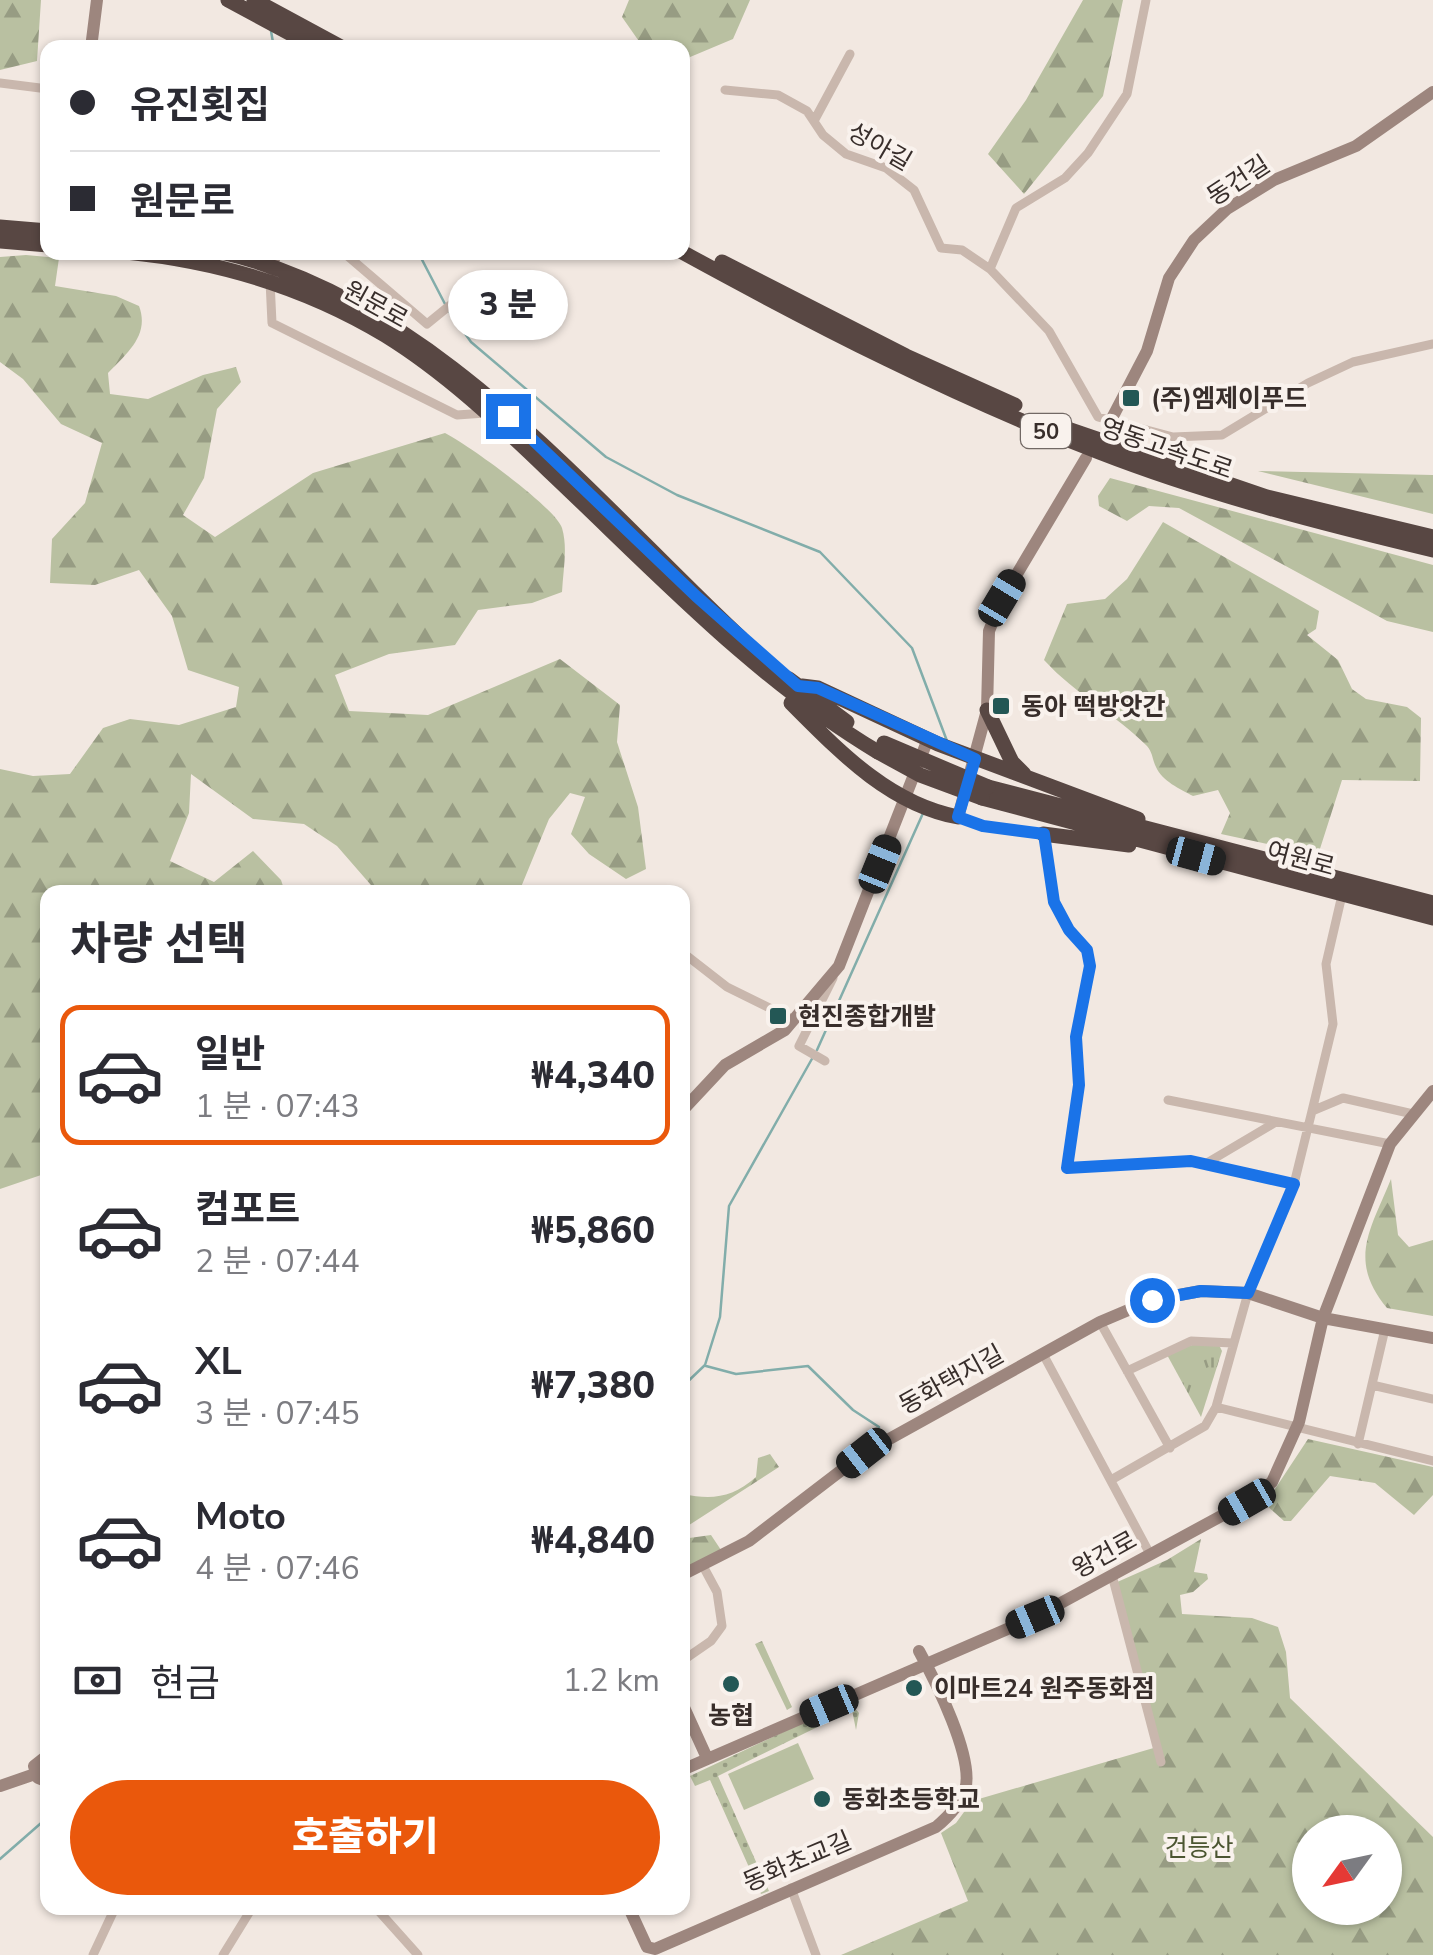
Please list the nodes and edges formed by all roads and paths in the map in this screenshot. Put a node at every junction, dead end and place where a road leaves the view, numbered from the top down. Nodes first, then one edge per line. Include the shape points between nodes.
1 (96, 0) edge
2 (228, 0) edge
3 (1146, 0) edge
4 (249, 4) edge
5 (279, 20) junction
6 (91, 40) edge
7 (307, 40) edge
8 (325, 40) edge
9 (850, 54) dead end
10 (0, 83) edge
11 (40, 88) edge
12 (725, 90) dead end
13 (1433, 92) edge
14 (814, 122) junction
15 (0, 228) edge
16 (40, 230) edge
17 (0, 241) edge
18 (40, 245) edge
19 (690, 245) edge
20 (690, 256) edge
21 (207, 260) edge
22 (353, 260) edge
23 (272, 267) edge
24 (990, 268) junction
25 (453, 303) dead end
26 (1433, 344) edge
27 (486, 413) junction
28 (1110, 422) junction
29 (1086, 458) dead end
30 (1433, 537) edge
31 (1433, 550) edge
32 (754, 663) junction
33 (798, 686) junction
34 (987, 710) junction
35 (932, 741) junction
36 (881, 748) junction
37 (968, 756) junction
38 (1030, 780) junction
39 (908, 803) junction
40 (958, 817) junction
41 (1044, 834) junction
42 (1163, 841) junction
43 (1382, 876) dead end
44 (1366, 886) junction
45 (1344, 888) junction
46 (1433, 903) edge
47 (1433, 918) edge
48 (690, 958) edge
49 (838, 966) junction
50 (794, 1020) junction
51 (823, 1060) dead end
52 (1433, 1091) edge
53 (1168, 1100) dead end
54 (690, 1102) edge
55 (1312, 1111) junction
56 (1413, 1114) junction
57 (1276, 1122) junction
58 (1307, 1128) junction
59 (1390, 1144) junction
60 (1204, 1164) junction
61 (1294, 1184) junction
62 (1248, 1293) junction
63 (1324, 1318) junction
64 (1100, 1322) junction
65 (1386, 1329) junction
66 (1433, 1338) edge
67 (1232, 1343) junction
68 (1042, 1354) junction
69 (1127, 1370) junction
70 (1372, 1385) junction
71 (1433, 1399) edge
72 (1216, 1407) junction
73 (1294, 1430) junction
74 (1358, 1444) junction
75 (1170, 1448) junction
76 (1433, 1462) edge
77 (1111, 1480) junction
78 (1150, 1554) junction
79 (703, 1566) junction
80 (690, 1572) edge
81 (1112, 1575) junction
82 (690, 1655) edge
83 (922, 1656) junction
84 (690, 1721) edge
85 (707, 1758) junction
86 (40, 1759) edge
87 (1161, 1762) dead end
88 (690, 1766) edge
89 (34, 1774) junction
90 (40, 1777) edge
91 (0, 1786) edge
92 (791, 1888) junction
93 (113, 1915) edge
94 (248, 1915) edge
95 (382, 1915) edge
96 (632, 1915) edge
97 (93, 1955) edge
98 (224, 1955) edge
99 (418, 1955) edge
100 (816, 1955) edge

1 - 6 street
2 - 4 highway
3 - 24 street via 1127,94 1064,178 1016,208
4 - 5 highway
5 - 7 highway
5 - 8 highway
9 - 14 street
10 - 11 street
12 - 14 street, 성아길 via 778,95 808,111
13 - 28 street, 동건길 via 1356,146 1227,208 1194,240 1169,278 1147,352
14 - 24 street, 성아길 via 846,154 886,168 914,190 940,248 962,250
15 - 16 highway
17 - 18 highway
19 - 30 highway, 영동고속도로 / 50 via 1051,422 1267,497
20 - 31 highway, 영동고속도로 / 50 via 900,366 1099,452 1262,507
21 - 23 highway, 원문로
22 - 25 street via 427,324
23 - 27 highway, 원문로 via 385,335
23 - 27 street via 272,322 457,416
23 - 33 highway, 원문로 via 352,303 430,350
24 - 28 street, 성아길 via 1049,331 1075,383 1098,417
26 - 28 street via 1353,362 1222,435 1173,437
27 - 32 highway, 원문로
29 - 34 street via 1002,598 990,631
32 - 36 highway, 원문로 via 804,704
32 - 39 highway via 830,742
33 - 35 highway via 818,688
33 - 36 highway, 원문로
34 - 37 street
34 - 38 highway via 1012,762
35 - 37 highway
35 - 39 street
36 - 42 highway, 여원로, bridge via 920,775
37 - 38 highway
37 - 40 street
38 - 42 highway via 1144,822
39 - 40 highway
39 - 49 street
40 - 41 street
41 - 42 highway
41 - 60 street via 1054,902 1087,950 1090,966 1076,1037 1079,1085 1067,1168
42 - 45 highway, 여원로
43 - 44 highway
44 - 45 highway, 여원로
44 - 46 highway, 여원로
45 - 47 highway, 여원로
45 - 55 street via 1326,964 1332,1024
48 - 50 street via 727,987
49 - 50 street
49 - 51 street via 798,1046
50 - 54 street via 725,1065
52 - 56 street, 왕건로
53 - 57 street
55 - 56 street via 1343,1098
55 - 58 street
56 - 59 street, 왕건로
57 - 58 street
57 - 60 street
58 - 59 street
58 - 61 street
59 - 63 street, 왕건로
60 - 61 street
61 - 62 street
62 - 63 street, 동화택지길
62 - 64 street, 동화택지길 via 1201,1291 1152,1300
62 - 67 street
63 - 65 street
63 - 73 street, 왕건로
64 - 68 street, 동화택지길
64 - 69 street
65 - 66 street
65 - 70 street
67 - 69 street via 1191,1341
67 - 72 street
68 - 77 street, 동화택지길
68 - 79 street, 동화택지길 via 864,1453 749,1540
69 - 75 street
70 - 71 street
70 - 74 street
72 - 73 street
72 - 75 street via 1204,1426
73 - 74 street
73 - 78 street, 왕건로 via 1272,1482
74 - 76 street
75 - 77 street
77 - 78 street, 동화택지길
78 - 81 street, 왕건로
79 - 80 street, 동화택지길
79 - 82 street via 717,1592 722,1626
81 - 83 street, 왕건로 via 1035,1617
81 - 87 street
83 - 85 street, 왕건로
83 - 92 street, 동화초교길 via 965,1759 958,1804 936,1827
84 - 85 street
85 - 88 street, 왕건로
86 - 89 street
89 - 90 street
89 - 91 street
92 - 96 street, 동화초교길 via 656,1949 647,1946
92 - 100 street
93 - 97 street
94 - 98 street
95 - 99 street

